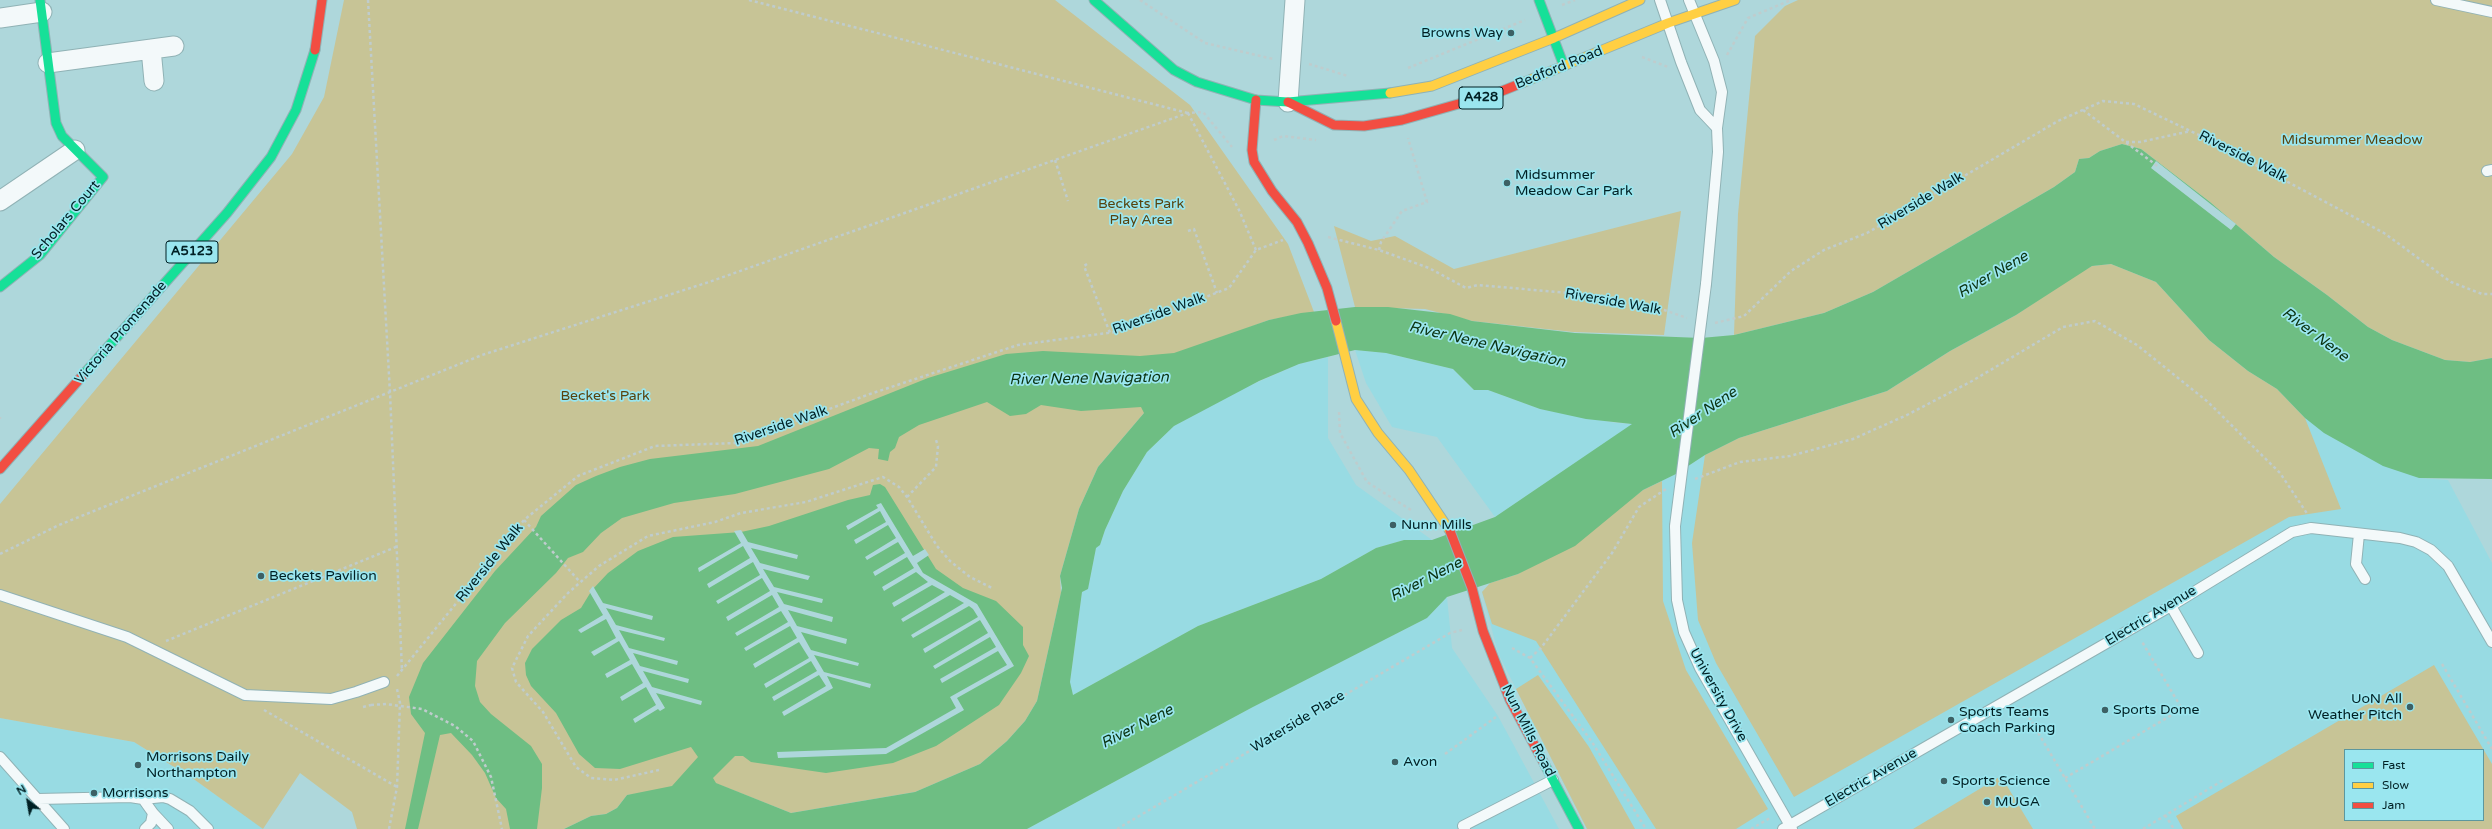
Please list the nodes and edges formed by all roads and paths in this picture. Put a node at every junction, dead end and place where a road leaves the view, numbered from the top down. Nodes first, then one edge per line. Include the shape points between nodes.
1 (322, 0) edge
2 (368, 0) edge
3 (749, 0) edge
4 (1094, 0) edge
5 (1140, 0) edge
6 (1294, 0) edge
7 (1539, 0) edge
8 (1575, 0) edge
9 (1640, 0) edge
10 (1660, 0) edge
11 (1689, 0) edge
12 (1735, 0) edge
13 (1791, 0) edge
14 (2436, 0) edge
15 (41, 6) edge
16 (1560, 6) dead end
17 (2492, 12) edge
18 (1696, 14) junction
19 (0, 18) edge
20 (1530, 18) dead end
21 (1668, 23) junction
22 (1554, 38) junction
23 (174, 46) dead end
24 (151, 49) junction
25 (1730, 53) dead end
26 (1638, 55) dead end
27 (1279, 60) dead end
28 (48, 63) junction
29 (1306, 63) dead end
30 (1564, 66) junction
31 (1667, 68) dead end
32 (1401, 70) dead end
33 (1352, 76) dead end
34 (154, 81) dead end
35 (1256, 100) junction
36 (1288, 102) junction
37 (2083, 110) junction
38 (1188, 114) junction
39 (1716, 128) junction
40 (2191, 131) junction
41 (1407, 134) dead end
42 (2125, 142) junction
43 (1231, 147) dead end
44 (75, 150) junction
45 (1055, 160) junction
46 (2160, 168) dead end
47 (0, 201) edge
48 (1068, 201) dead end
49 (1188, 231) dead end
50 (1290, 237) dead end
51 (1326, 237) dead end
52 (1256, 250) junction
53 (1379, 250) junction
54 (1087, 264) dead end
55 (0, 287) edge
56 (1217, 293) junction
57 (2492, 294) edge
58 (1692, 320) dead end
59 (1714, 323) dead end
60 (1110, 333) junction
61 (390, 393) junction
62 (1339, 409) dead end
63 (936, 440) dead end
64 (0, 469) edge
65 (1691, 480) dead end
66 (1670, 488) dead end
67 (907, 497) junction
68 (1418, 514) dead end
69 (524, 520) junction
70 (2311, 528) junction
71 (2359, 534) junction
72 (396, 547) junction
73 (0, 554) edge
74 (2365, 579) dead end
75 (580, 582) junction
76 (992, 588) dead end
77 (0, 595) edge
78 (2171, 606) junction
79 (2487, 622) edge
80 (2133, 628) junction
81 (1483, 631) junction
82 (2492, 642) edge
83 (149, 648) junction
84 (2198, 653) dead end
85 (2442, 664) dead end
86 (402, 671) junction
87 (384, 682) dead end
88 (245, 695) junction
89 (2015, 695) junction
90 (371, 705) dead end
91 (1502, 713) dead end
92 (2492, 749) edge
93 (1445, 754) dead end
94 (0, 757) edge
95 (659, 770) dead end
96 (2065, 778) junction
97 (2225, 779) dead end
98 (1553, 780) junction
99 (397, 787) junction
100 (38, 799) junction
101 (144, 799) junction
102 (1782, 811) junction
103 (154, 813) junction
104 (2165, 815) junction
105 (1789, 828) edge
106 (64, 829) edge
107 (145, 829) edge
108 (168, 829) edge
109 (208, 829) edge
110 (389, 829) edge
111 (502, 829) edge
112 (1117, 829) edge
113 (1465, 829) edge
114 (1579, 829) edge
115 (1646, 829) edge
116 (1751, 829) edge
117 (2095, 829) edge
118 (2143, 829) edge
119 (2174, 829) edge

1 - 64 main road, Victoria Promenade / A5123 via 318,42 305,83 296,110 271,157 221,219
2 - 61 path
3 - 38 path
4 - 35 main road, Bedford Road / A428 via 1174,70 1197,82
5 - 27 path via 1205,44
6 - 36 street
7 - 22 main road
8 - 16 path
9 - 22 main road, Bedford Road / A428
10 - 21 lane
11 - 18 lane
12 - 18 main road, Bedford Road / A428
13 - 25 path via 1748,18
14 - 17 lane
15 - 19 street, Scholars Court
15 - 28 main road, Scholars Court
18 - 21 main road, Bedford Road / A428
18 - 39 lane via 1714,61 1722,92
20 - 32 path
21 - 30 main road, Bedford Road / A428
21 - 39 lane via 1700,110
22 - 30 main road
22 - 36 main road, Bedford Road / A428 via 1432,86 1377,95
23 - 24 street
24 - 28 street
24 - 34 street
26 - 31 path
28 - 44 main road, Scholars Court via 56,123 62,136
29 - 33 path
30 - 36 main road, Bedford Road / A428 via 1497,93 1402,120 1364,126 1334,125
35 - 36 main road, Bedford Road / A428
35 - 81 main road, Nun Mills Road via 1252,150 1254,162 1272,191 1297,222 1327,288 1356,399 1450,531 1472,588
37 - 40 path, Riverside Walk via 2102,101 2134,104
37 - 42 path
37 - 59 path, Riverside Walk via 2058,121 1959,177 1867,233 1824,250 1791,271 1744,316
38 - 43 path via 1203,112
38 - 45 path
38 - 52 path
39 - 102 lane, University Drive, bridge via 1718,152 1706,284 1675,526 1676,600 1684,632 1700,668
40 - 42 path via 2140,142
40 - 57 path, Riverside Walk via 2384,233 2451,282 2482,294
41 - 53 path via 1427,202 1402,211 1381,242
42 - 46 path
44 - 47 street
44 - 55 main road, Scholars Court via 102,178 40,255
45 - 48 path
45 - 61 path via 709,282 482,355
49 - 56 path via 1194,229
50 - 52 path
51 - 53 path, Riverside Walk
52 - 56 path, Riverside Walk via 1230,288
53 - 58 path, Riverside Walk via 1429,268 1466,288 1478,285 1591,295 1664,310
54 - 60 path via 1084,266
56 - 60 path, Riverside Walk
60 - 69 path, Riverside Walk via 1018,344 736,443 655,446 578,476
61 - 72 path
61 - 73 path via 59,525
62 - 68 path via 1340,433 1366,482
63 - 67 path via 936,466
65 - 70 path via 1740,462 1790,456 1853,439 1959,388 2062,327 2095,321 2137,345 2208,402 2280,473 2308,512
66 - 115 path via 1639,507 1612,553 1541,648 1530,658 1592,742
67 - 75 path via 899,487 883,477 806,502 741,513 715,522 648,536 599,566
67 - 76 path via 937,546 950,561 970,577
69 - 75 path
69 - 86 path, Riverside Walk
70 - 71 lane, Electric Avenue
70 - 78 lane, Electric Avenue via 2292,532 2272,542
71 - 74 lane via 2356,564
71 - 79 lane, Electric Avenue via 2400,538 2416,542 2431,550 2448,566
72 - 83 path
72 - 86 path
75 - 95 path via 528,636 512,668 516,682 548,718 576,767 591,778 614,780
77 - 83 lane via 127,637
78 - 80 lane, Electric Avenue
78 - 84 lane
79 - 82 lane, Electric Avenue
80 - 89 lane, Electric Avenue
80 - 96 path via 2182,709
81 - 98 main road, Nun Mills Road via 1510,700
81 - 112 path, Waterside Place via 1467,629 1450,633
83 - 88 lane
85 - 92 path
86 - 99 path, Riverside Walk via 396,677 400,703
87 - 88 lane via 331,698 302,699 277,695
88 - 99 path via 271,716
89 - 96 path
89 - 105 lane, Electric Avenue
90 - 111 path, bridge via 386,704 422,709 455,726 473,742 485,760 491,777
91 - 93 path
94 - 100 lane
96 - 117 path
97 - 104 path
98 - 113 lane via 1463,826
98 - 114 main road, Nun Mills Road
99 - 110 path, Riverside Walk
100 - 101 lane
100 - 106 lane
101 - 103 lane
101 - 109 lane via 170,799 190,811
102 - 105 lane, University Drive
102 - 116 path
103 - 107 lane via 151,823
103 - 108 lane
104 - 118 path
104 - 119 path

